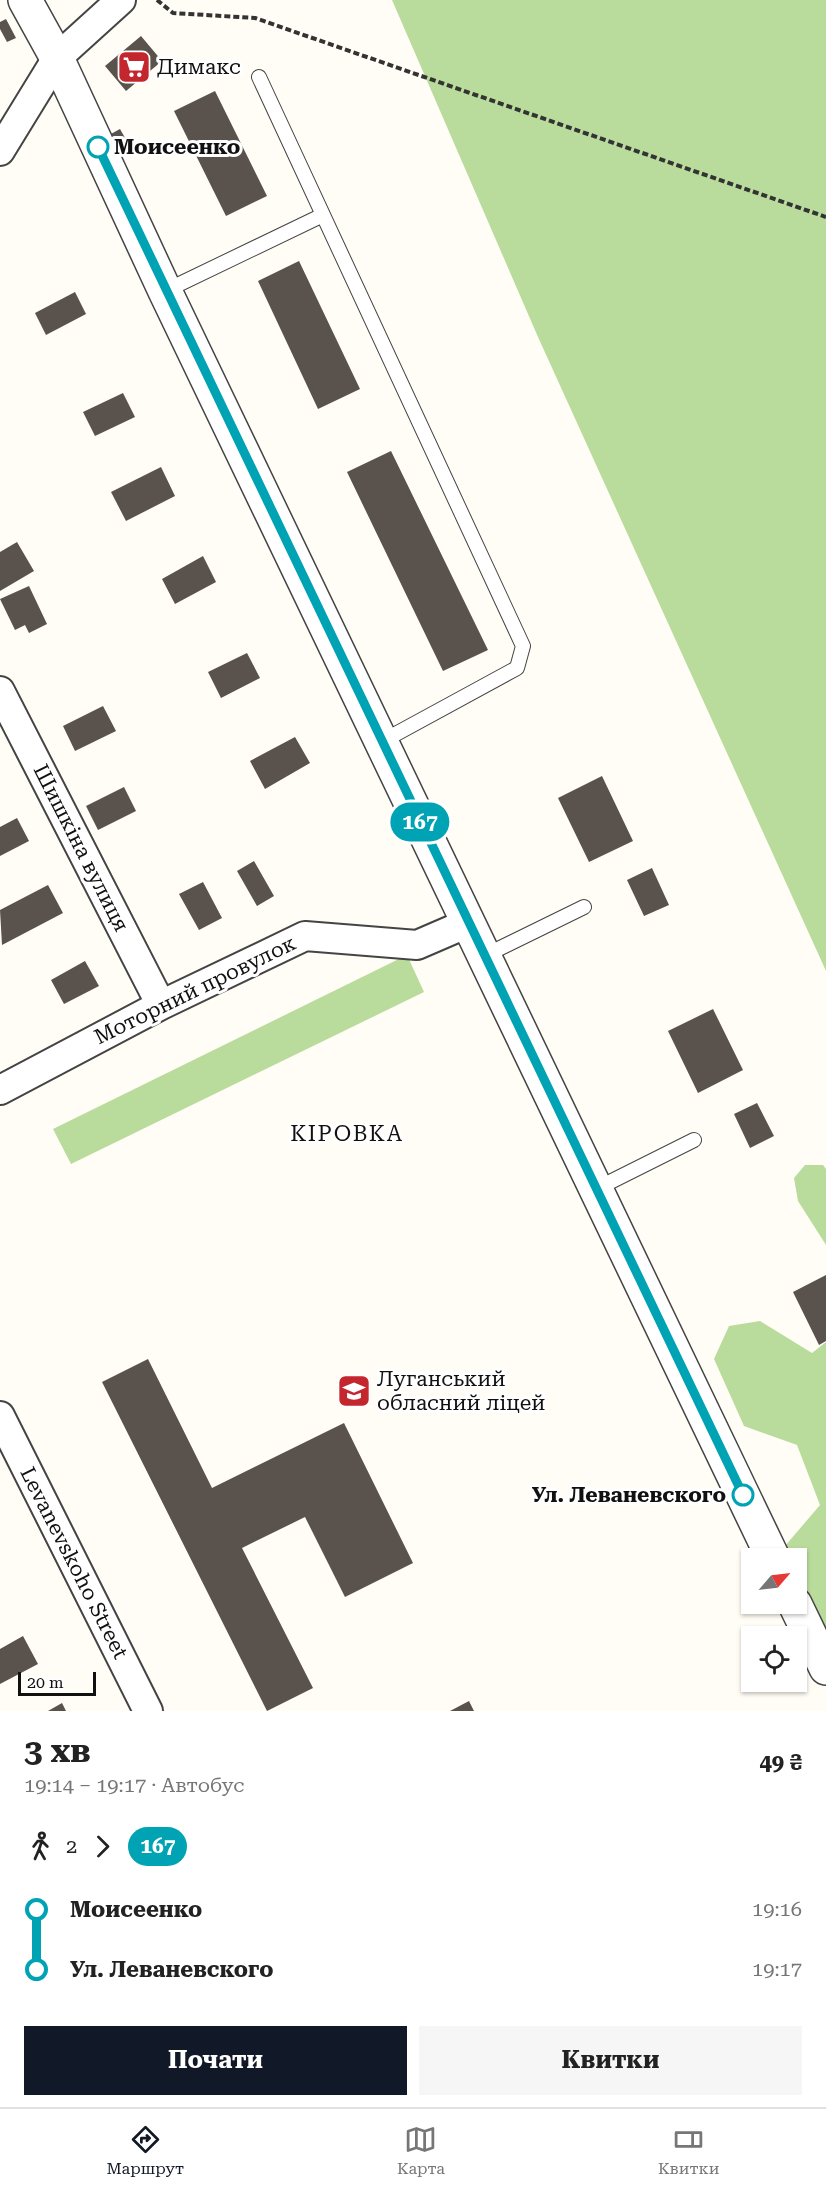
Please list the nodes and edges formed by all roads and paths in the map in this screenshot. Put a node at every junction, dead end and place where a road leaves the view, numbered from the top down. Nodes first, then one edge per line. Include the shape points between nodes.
1 (25, 0) edge
2 (121, 0) edge
3 (157, 0) edge
4 (57, 58) junction
5 (259, 77) dead end
6 (0, 151) edge
7 (323, 215) junction
8 (826, 217) edge
9 (165, 291) junction
10 (0, 691) edge
11 (381, 742) junction
12 (584, 907) dead end
13 (468, 923) junction
14 (484, 956) junction
15 (161, 1005) junction
16 (0, 1090) edge
17 (694, 1140) dead end
18 (596, 1189) junction
19 (0, 1416) edge
20 (768, 1548) edge
21 (800, 1614) edge
22 (826, 1668) edge
23 (148, 1711) edge

1 - 4 street
2 - 4 street
3 - 8 path via 173,13 255,18
4 - 6 street
4 - 9 street
5 - 7 lane
7 - 9 lane
7 - 11 lane via 523,646 518,668
9 - 11 street
10 - 15 street, Шишкіна вулиця
11 - 13 street
12 - 14 lane
13 - 14 street
13 - 15 street, Моторний провулок via 417,945 305,936
14 - 18 street
15 - 16 street, Моторний провулок
17 - 18 lane
18 - 20 street
19 - 23 street, Levanevskoho Street
21 - 22 street

